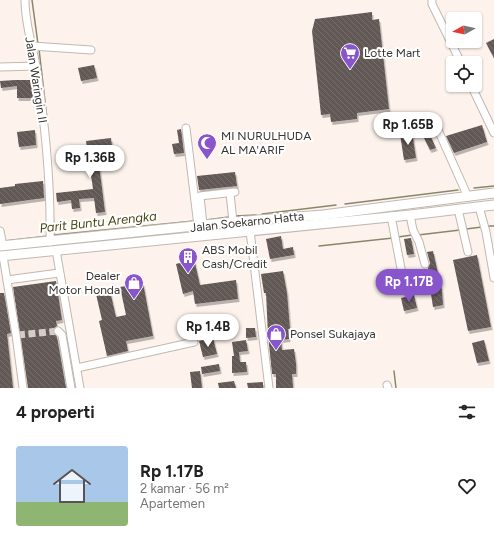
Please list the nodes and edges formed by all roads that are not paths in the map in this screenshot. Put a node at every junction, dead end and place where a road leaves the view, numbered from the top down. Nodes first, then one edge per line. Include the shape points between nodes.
1 (25, 0) edge
2 (432, 0) edge
3 (36, 46) junction
4 (91, 50) dead end
5 (458, 56) edge
6 (0, 66) edge
7 (36, 66) junction
8 (474, 92) edge
9 (435, 123) dead end
10 (186, 128) dead end
11 (494, 133) edge
12 (494, 193) edge
13 (468, 197) junction
14 (494, 205) edge
15 (479, 207) junction
16 (458, 209) junction
17 (410, 215) junction
18 (391, 216) junction
19 (323, 219) junction
20 (233, 222) junction
21 (201, 226) junction
22 (0, 231) edge
23 (250, 231) junction
24 (50, 238) junction
25 (1, 246) edge
26 (56, 250) junction
27 (468, 252) dead end
28 (2, 256) edge
29 (425, 264) dead end
30 (59, 273) junction
31 (494, 278) edge
32 (403, 279) dead end
33 (7, 280) junction
34 (58, 331) dead end
35 (194, 342) dead end
36 (77, 368) junction
37 (22, 388) edge
38 (71, 388) edge
39 (80, 388) edge
40 (269, 388) edge

1 - 3 street, Jalan Waringin II via 26,21
2 - 5 street
3 - 4 street
3 - 7 street, Jalan Waringin II
6 - 7 street
7 - 24 street, Jalan Waringin II via 49,189
8 - 11 street
9 - 13 street
10 - 21 street
12 - 13 main road, Jalan Soekarno Hatta
13 - 19 main road, Jalan Soekarno Hatta
14 - 15 main road, Jalan Soekarno Hatta
15 - 16 main road, Jalan Soekarno Hatta
15 - 31 street
16 - 17 main road, Jalan Soekarno Hatta
16 - 27 street
17 - 18 main road, Jalan Soekarno Hatta
17 - 29 street
18 - 19 main road, Jalan Soekarno Hatta
18 - 32 street
19 - 20 main road, Jalan Soekarno Hatta
19 - 23 main road, Jalan Soekarno Hatta
20 - 21 main road, Jalan Soekarno Hatta
20 - 21 street via 232,192 200,196
21 - 24 main road, Jalan Soekarno Hatta
22 - 25 street
23 - 26 main road, Jalan Soekarno Hatta
23 - 40 street
24 - 25 main road, Jalan Soekarno Hatta
26 - 28 main road, Jalan Soekarno Hatta
26 - 30 street
28 - 33 street
30 - 33 street
30 - 36 street
33 - 37 street via 17,334
34 - 38 street via 62,335
35 - 36 street
36 - 39 street

